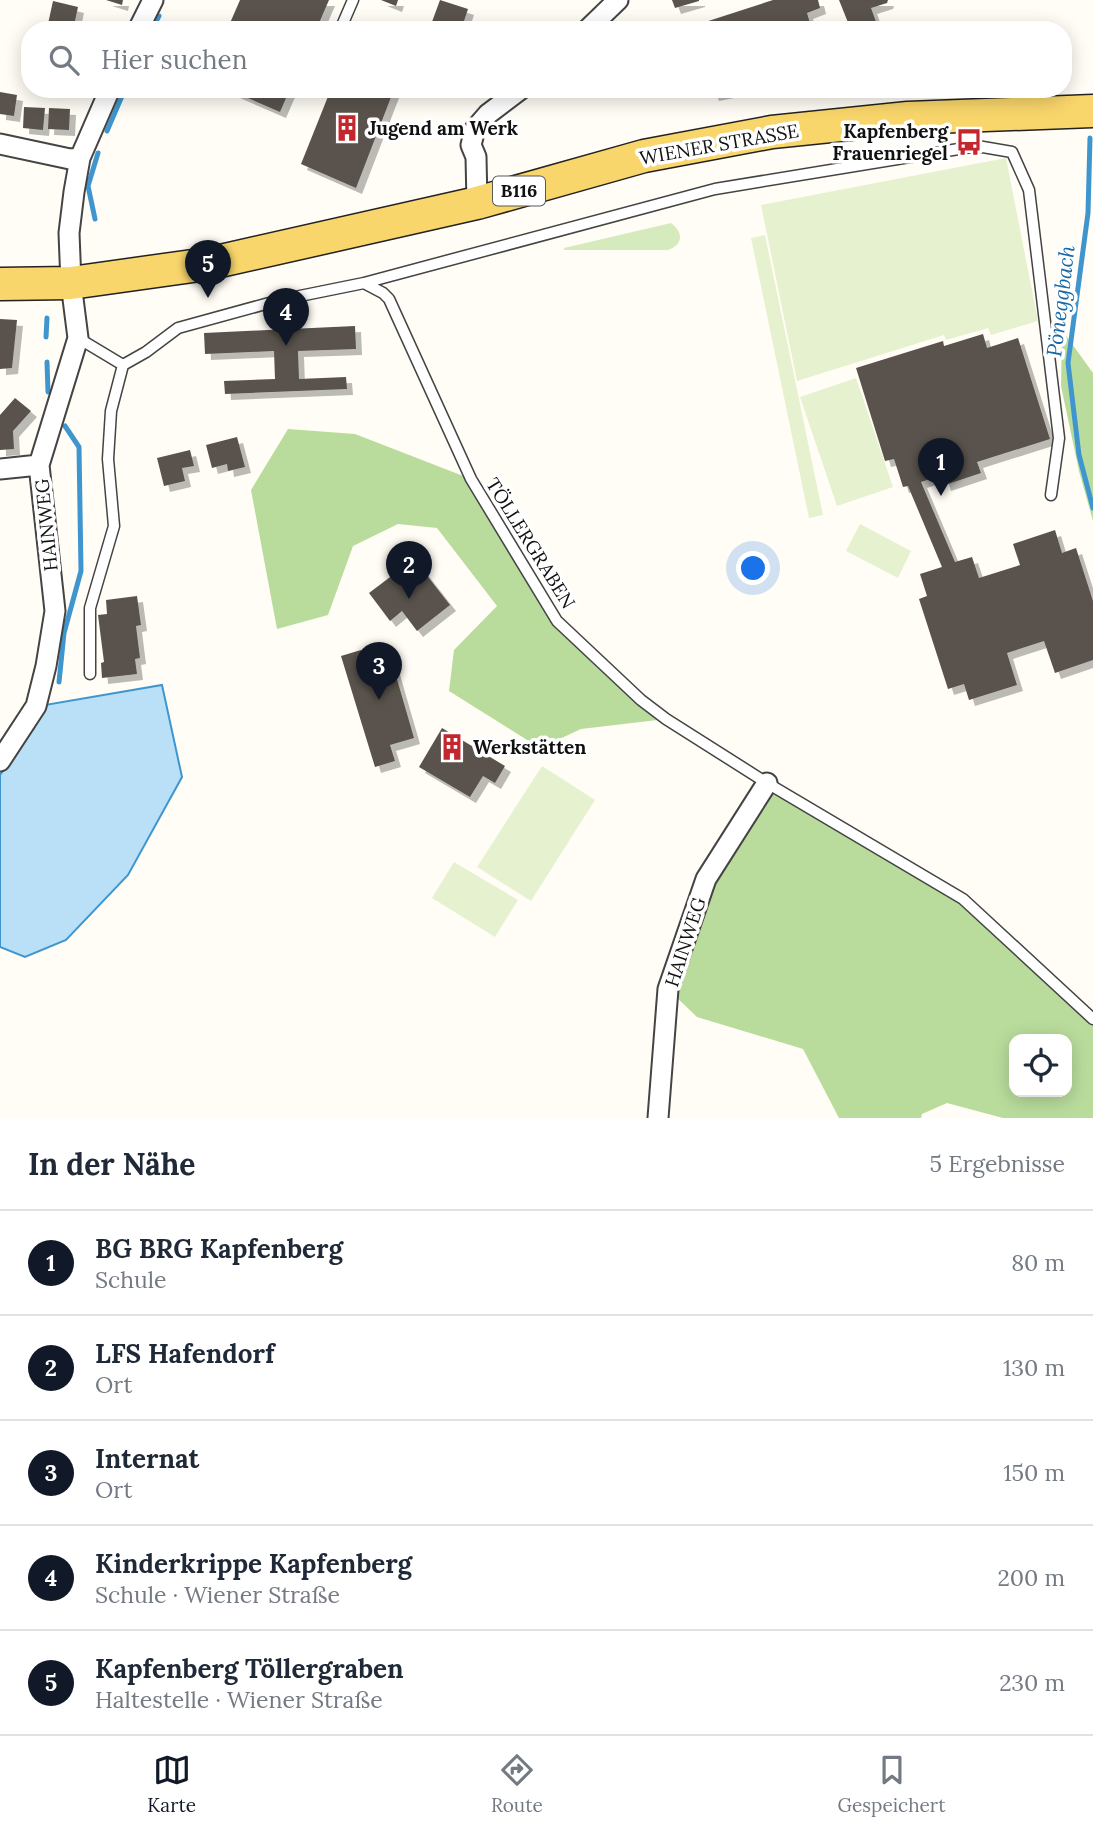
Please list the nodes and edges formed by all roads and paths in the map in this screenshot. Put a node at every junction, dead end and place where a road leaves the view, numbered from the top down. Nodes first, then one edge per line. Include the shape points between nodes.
1 (153, 0) edge
2 (353, 0) edge
3 (618, 0) edge
4 (142, 21) edge
5 (345, 21) edge
6 (596, 21) edge
7 (106, 98) edge
8 (509, 98) edge
9 (1093, 111) edge
10 (0, 144) edge
11 (80, 158) junction
12 (477, 203) junction
13 (71, 283) junction
14 (364, 283) junction
15 (0, 284) edge
16 (78, 338) junction
17 (123, 365) junction
18 (39, 465) junction
19 (0, 469) edge
20 (1051, 495) dead end
21 (90, 674) dead end
22 (0, 761) edge
23 (767, 783) junction
24 (1093, 1018) edge
25 (658, 1118) edge

1 - 4 street
2 - 5 lane
3 - 6 street
7 - 11 street, HAINWEG
8 - 12 street via 475,129 471,145 476,157
9 - 12 main road, WIENER STRASSE / B116 via 908,118 772,132 644,156
10 - 11 street
11 - 13 street, HAINWEG via 69,233
12 - 13 main road, WIENER STRASSE / B116 via 207,264
13 - 15 main road, WIENER STRASSE / B116
13 - 16 street, HAINWEG
14 - 17 lane via 178,328
14 - 20 lane via 715,189 977,146 1012,152 1029,190 1056,411 1059,438
14 - 23 lane, TÖLLERGRABEN via 389,299 471,479 557,621 641,700
16 - 17 lane
16 - 18 street, HAINWEG
17 - 21 lane via 111,411 108,459 114,527 90,607
18 - 19 street
18 - 22 street, HAINWEG via 55,611 36,706
23 - 24 lane, TÖLLERGRABEN via 963,899
23 - 25 street, HAINWEG via 706,879 668,989

